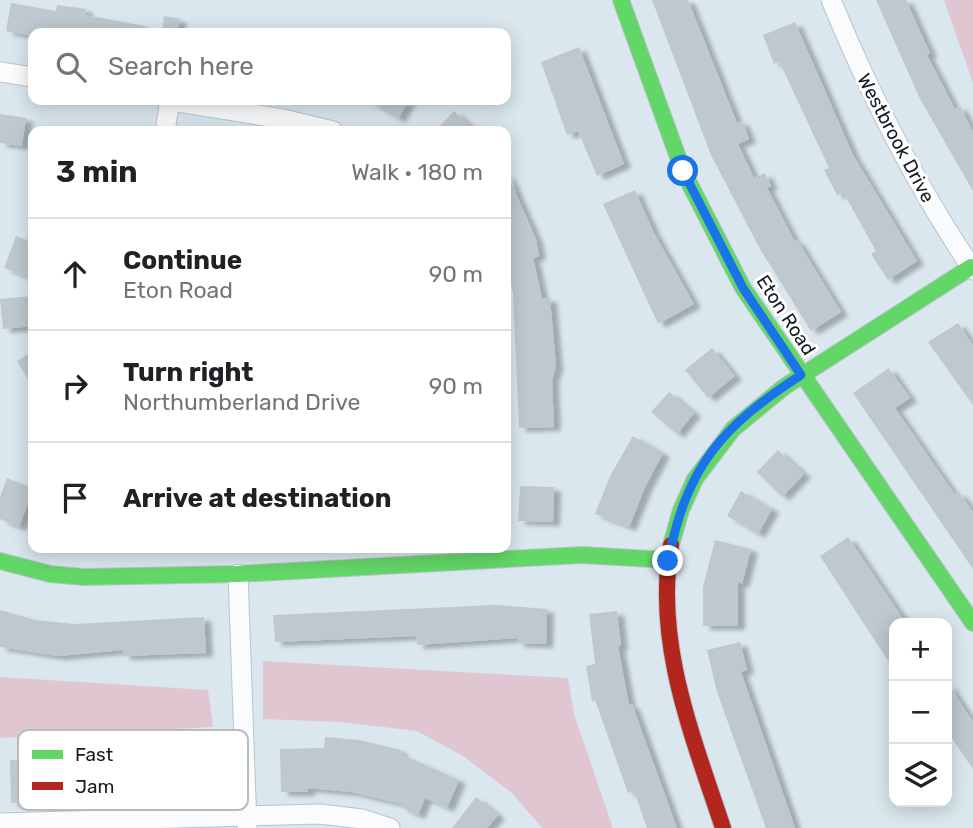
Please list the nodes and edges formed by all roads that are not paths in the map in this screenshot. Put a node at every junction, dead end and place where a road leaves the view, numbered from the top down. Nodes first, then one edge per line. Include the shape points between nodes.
1 (621, 0) edge
2 (831, 0) edge
3 (0, 72) edge
4 (28, 76) edge
5 (168, 105) edge
6 (199, 105) edge
7 (165, 126) edge
8 (313, 126) edge
9 (972, 269) edge
10 (801, 375) junction
11 (483, 555) edge
12 (0, 561) edge
13 (668, 561) junction
14 (238, 574) junction
15 (973, 623) edge
16 (244, 730) edge
17 (247, 821) edge
18 (0, 823) edge
19 (21, 825) edge
20 (390, 828) edge
21 (723, 828) edge

1 - 10 street, Eton Road via 683,171 743,288
2 - 9 street, Westbrook Drive via 866,86 900,152
3 - 4 street
5 - 7 street
6 - 8 street
9 - 10 street
10 - 13 street via 763,402 711,451 684,497
10 - 15 street, Eton Road
11 - 13 street
11 - 14 street
12 - 14 street via 84,577
13 - 21 street via 669,639 692,735
14 - 16 street
17 - 19 street
17 - 20 street via 320,814
18 - 19 street

